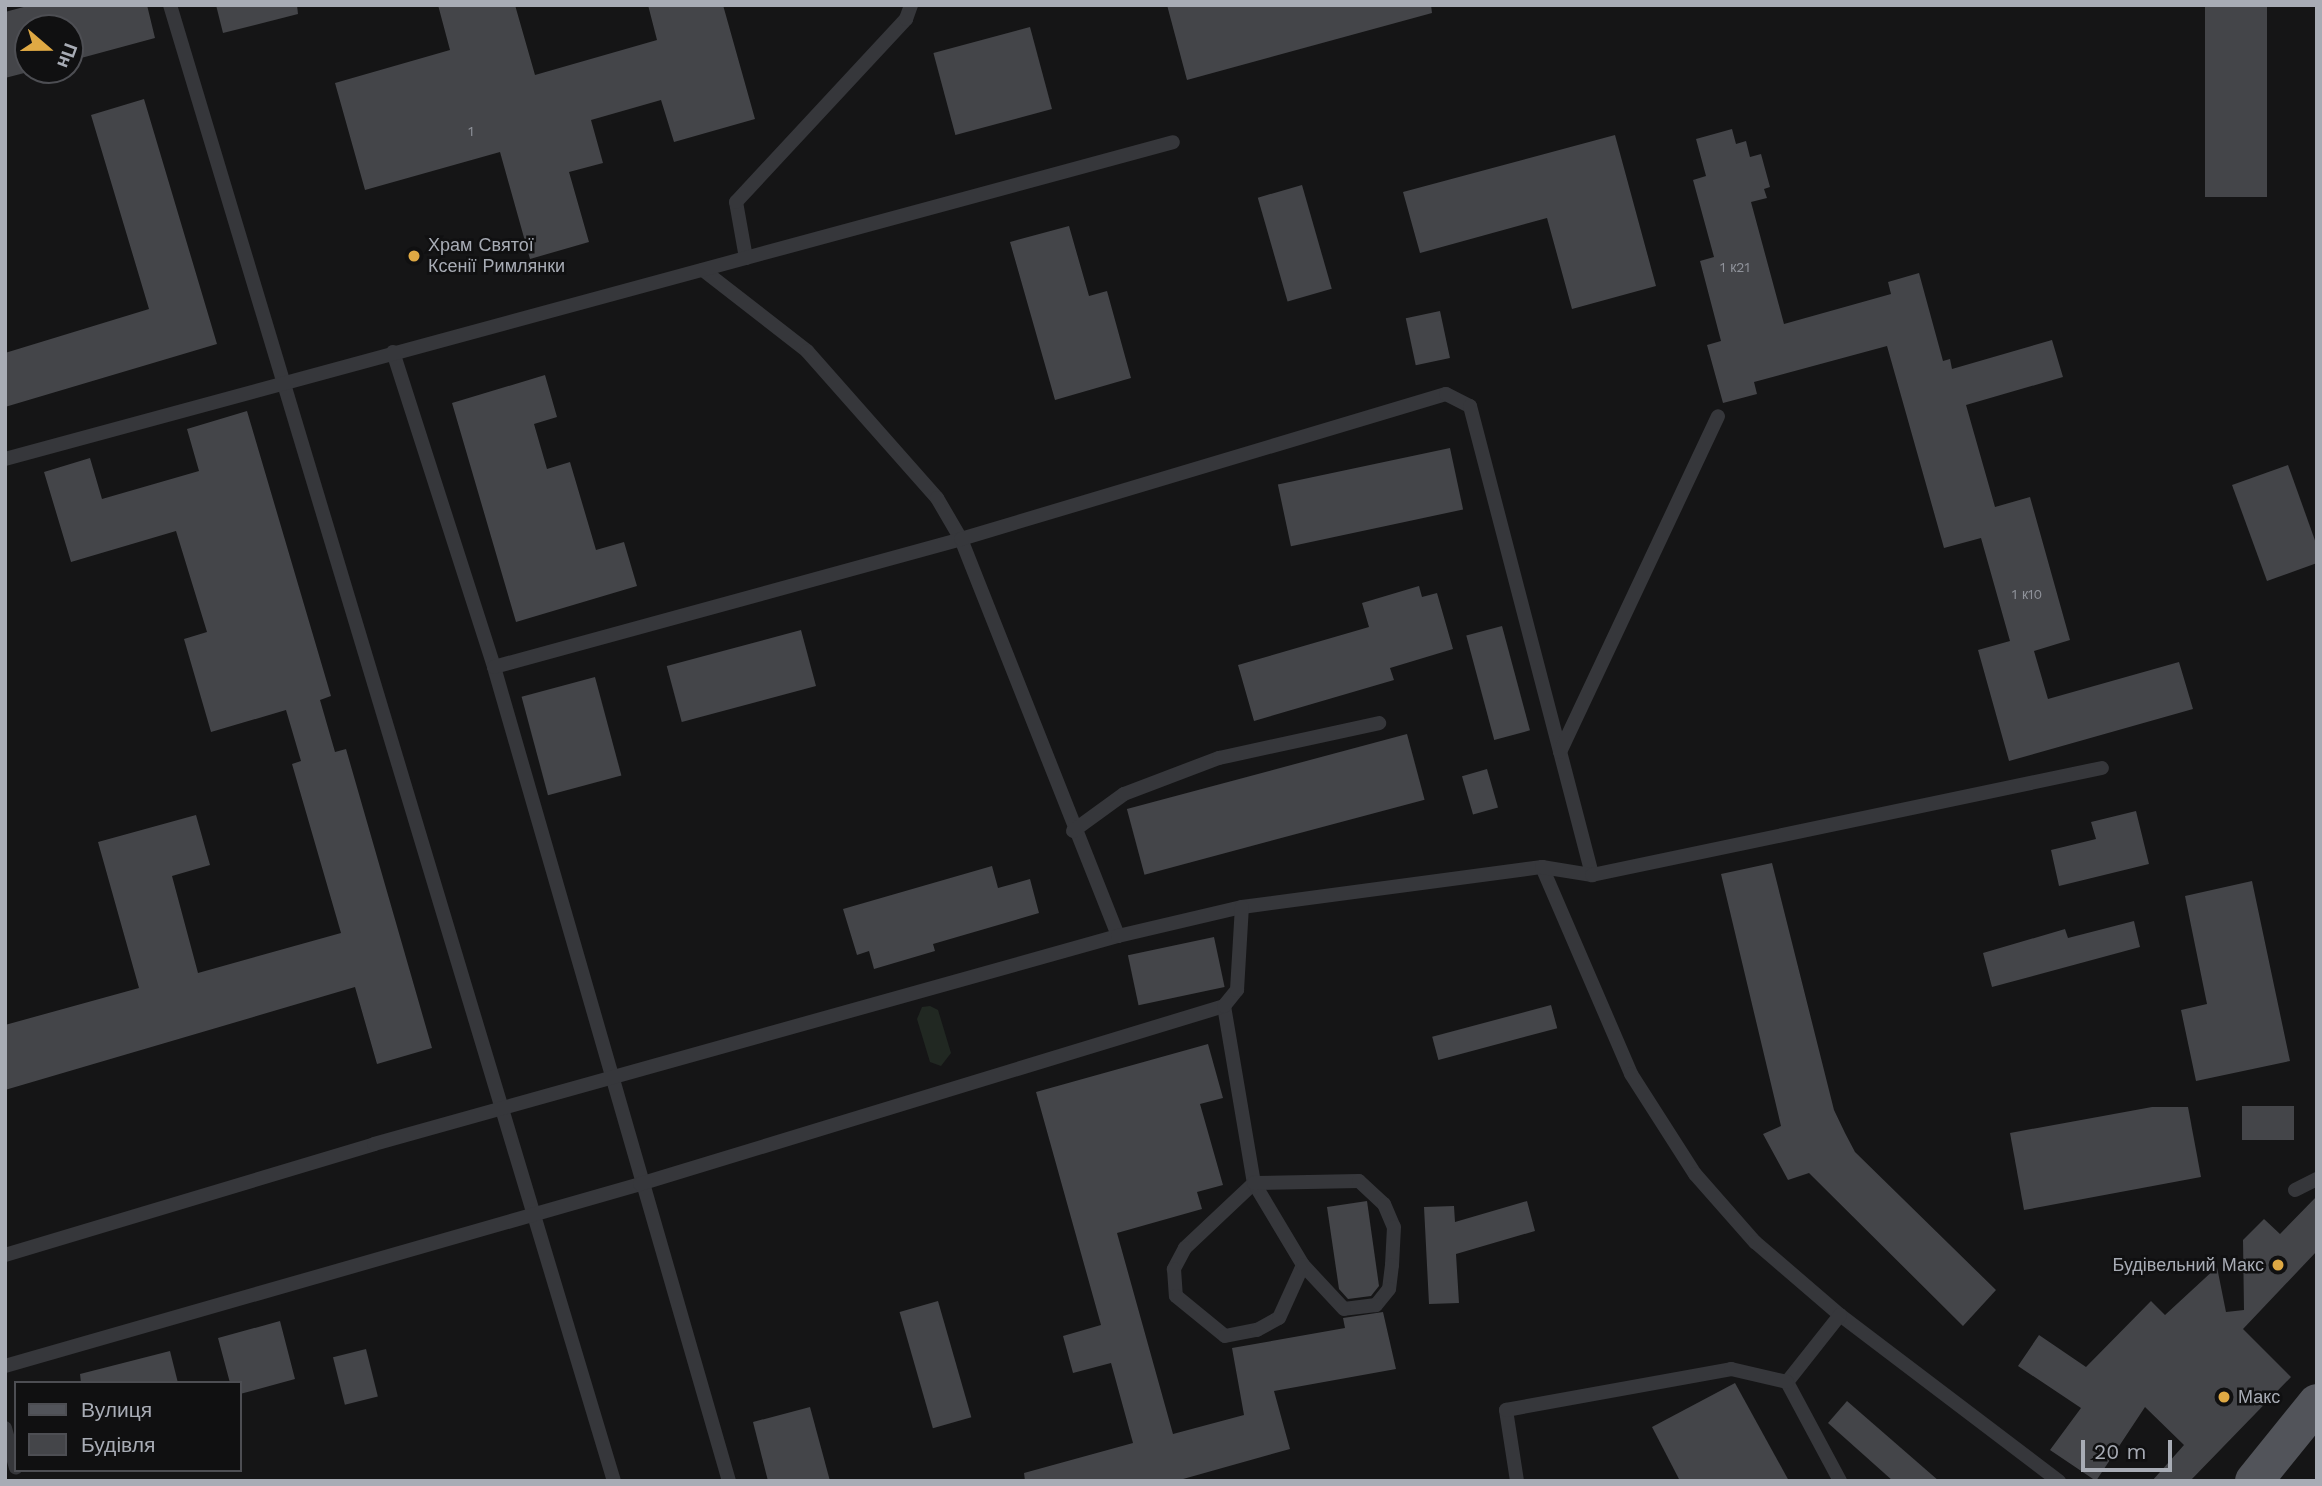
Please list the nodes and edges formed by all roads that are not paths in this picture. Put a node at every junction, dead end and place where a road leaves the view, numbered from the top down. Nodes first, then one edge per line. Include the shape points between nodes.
1 (170, 5) edge
2 (911, 5) edge
3 (1174, 142) dead end
4 (747, 258) junction
5 (703, 270) junction
6 (393, 352) junction
7 (282, 383) junction
8 (1718, 416) dead end
9 (5, 458) edge
10 (961, 540) junction
11 (494, 667) junction
12 (1379, 723) dead end
13 (1560, 752) junction
14 (2102, 768) dead end
15 (1073, 831) junction
16 (1542, 867) junction
17 (1592, 875) junction
18 (1242, 907) junction
19 (1118, 936) junction
20 (1224, 1006) junction
21 (608, 1078) junction
22 (499, 1112) junction
23 (2317, 1179) edge
24 (1255, 1183) junction
25 (640, 1184) junction
26 (2295, 1190) dead end
27 (532, 1215) junction
28 (5, 1255) edge
29 (1303, 1265) junction
30 (1840, 1315) junction
31 (5, 1366) edge
32 (1787, 1382) junction
33 (2317, 1403) edge
34 (5, 1428) edge
35 (14, 1462) edge
36 (614, 1481) edge
37 (729, 1481) edge
38 (1517, 1481) edge
39 (1840, 1481) edge
40 (2060, 1481) edge
41 (2254, 1481) edge

1 - 7 lane
2 - 4 lane via 906,19 736,202
3 - 4 lane
4 - 5 lane
5 - 6 lane
5 - 10 lane via 807,351 928,488
6 - 7 lane
6 - 11 lane
7 - 9 lane
7 - 22 lane
8 - 13 lane
10 - 11 lane
10 - 13 lane via 1446,394 1470,405
10 - 15 lane
11 - 21 lane
12 - 15 lane via 1219,758 1124,794
13 - 17 lane
14 - 17 lane
15 - 19 lane
16 - 17 lane
16 - 18 lane
16 - 30 lane via 1631,1074 1695,1174 1755,1242
18 - 19 lane
18 - 20 lane via 1237,990
19 - 21 lane
20 - 24 lane
20 - 25 lane
21 - 22 lane
21 - 25 lane
22 - 27 lane
22 - 28 lane
23 - 26 lane
24 - 29 lane
24 - 29 lane via 1185,1248 1174,1269 1176,1296 1225,1336 1257,1330 1279,1318
24 - 29 lane via 1359,1181 1384,1204 1394,1227 1392,1265 1389,1289 1376,1305 1344,1309
25 - 27 lane
25 - 37 lane
27 - 31 lane
27 - 36 lane
30 - 32 lane
30 - 40 lane
32 - 38 lane via 1731,1369 1506,1410
32 - 39 lane
33 - 41 main road
34 - 35 lane

